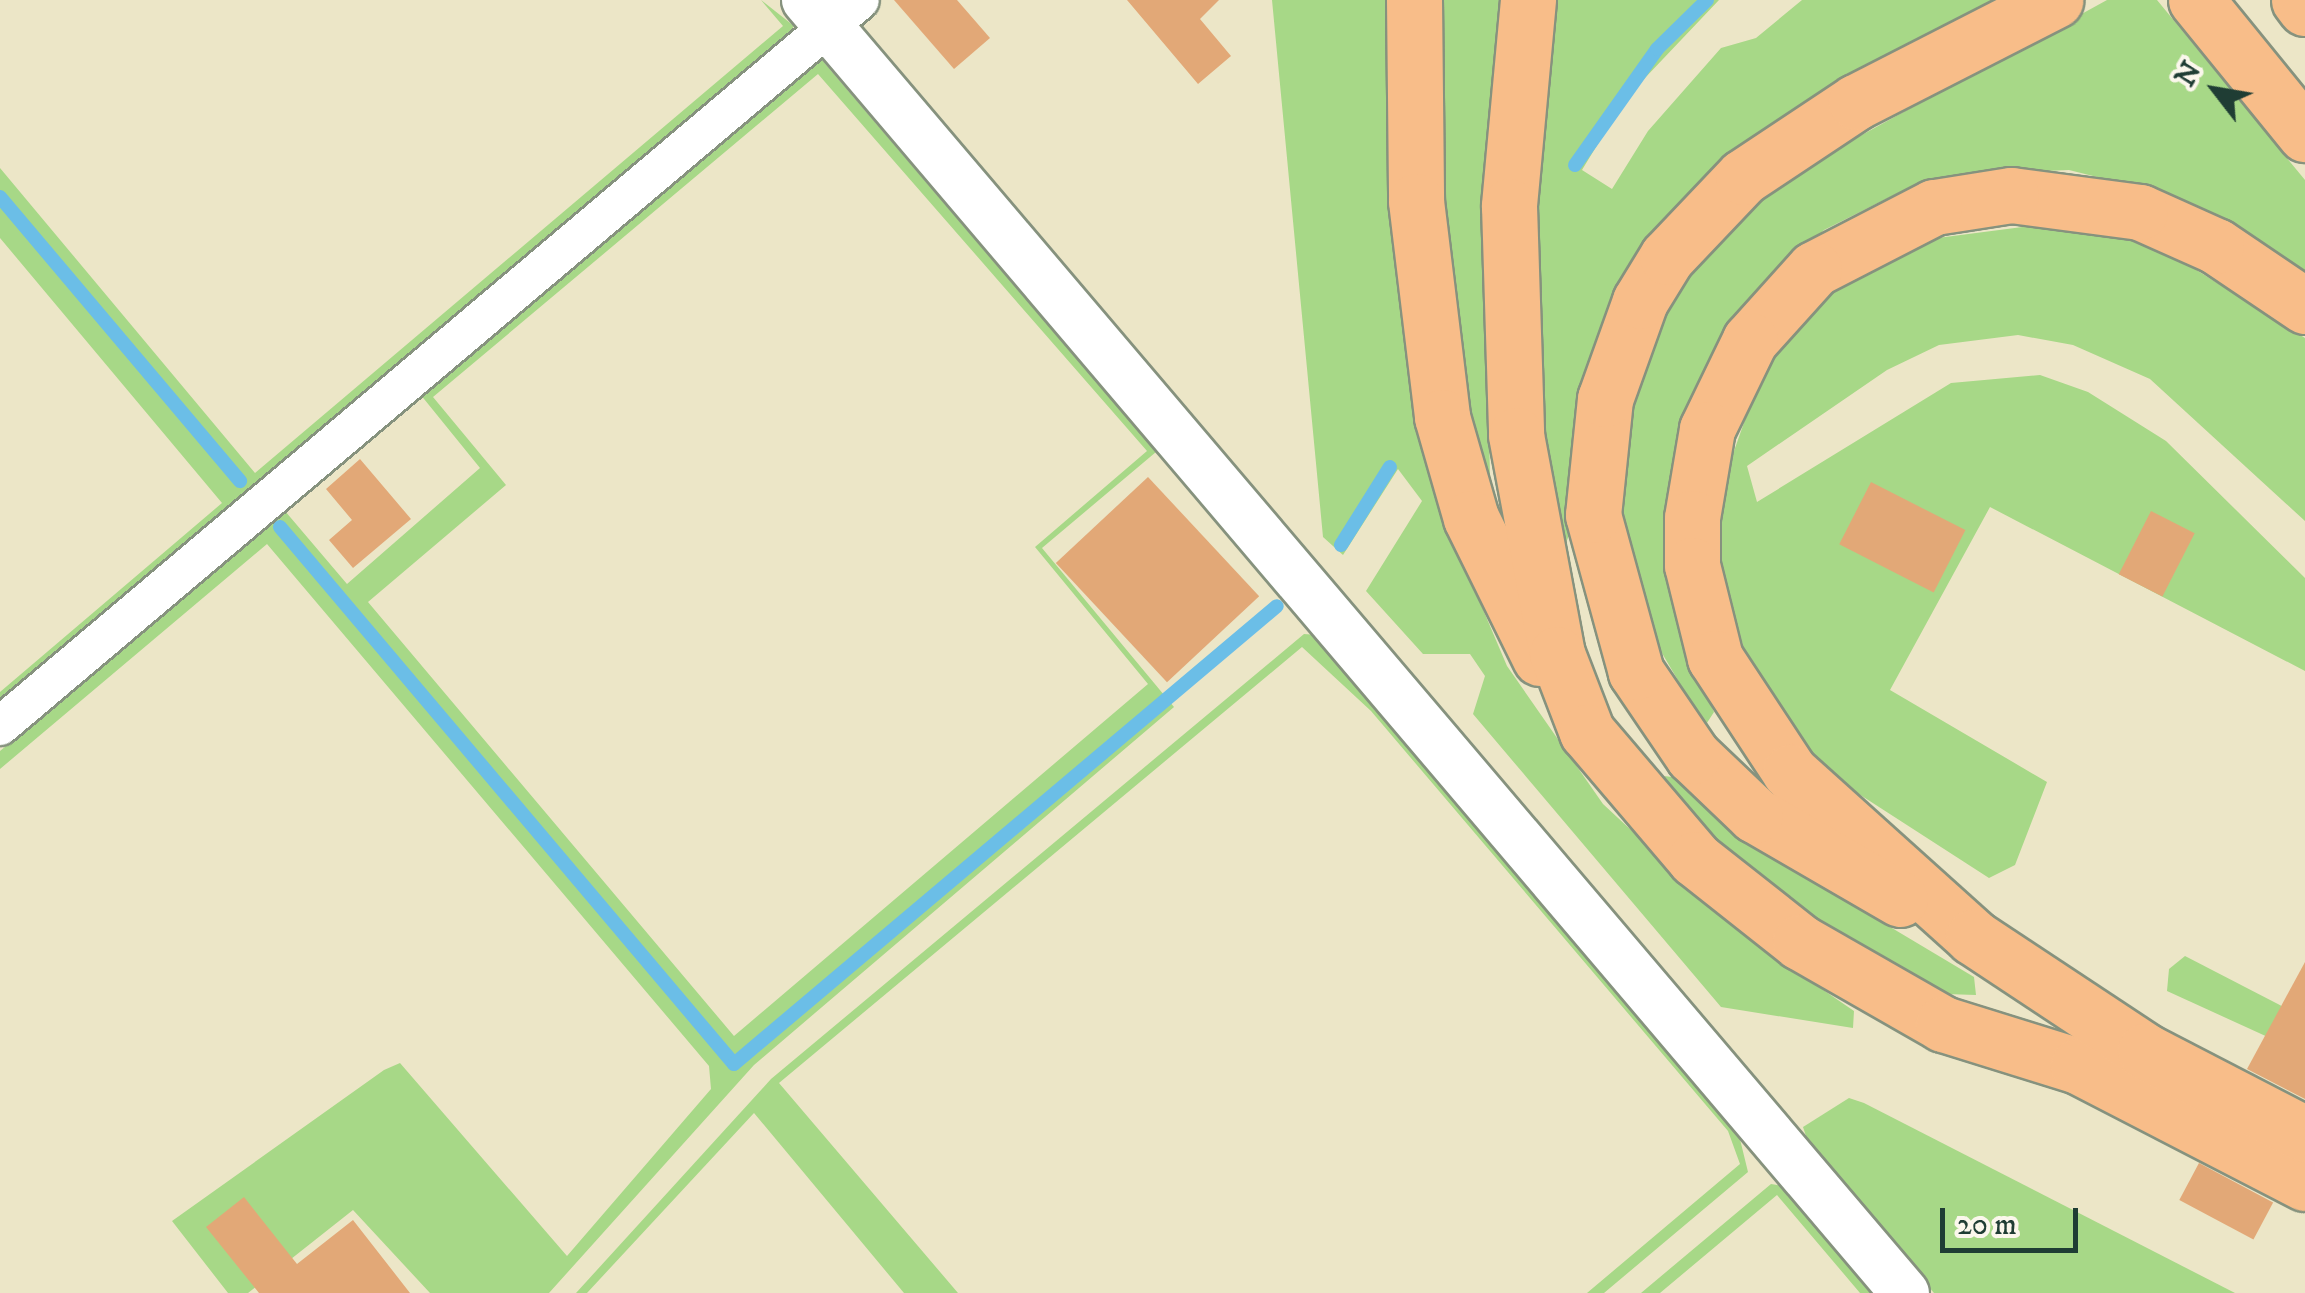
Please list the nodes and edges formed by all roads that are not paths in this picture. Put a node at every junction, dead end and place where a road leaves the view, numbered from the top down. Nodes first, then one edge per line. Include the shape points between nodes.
1 (1414, 0) edge
2 (1528, 0) edge
3 (2056, 0) edge
4 (2196, 0) edge
5 (2299, 0) edge
6 (2305, 8) edge
7 (831, 9) edge
8 (2305, 134) edge
9 (2305, 306) edge
10 (0, 726) edge
11 (1587, 732) junction
12 (1973, 937) junction
13 (2305, 1134) edge
14 (2305, 1182) edge
15 (1905, 1293) edge

1 - 11 highway via 1418,221 1442,417 1492,569
2 - 11 highway via 1509,206 1516,435 1558,654
3 - 12 highway via 1792,140 1706,213 1640,301 1604,398 1595,457 1594,515 1616,624 1636,672 1694,756 1755,815
4 - 8 highway
5 - 6 highway
7 - 10 street
7 - 15 street
9 - 12 highway via 2216,246 2140,212 2053,196 1971,198 1894,222 1814,269 1750,340 1725,386 1692,518 1692,564 1715,658 1790,772
11 - 14 highway via 1695,859 1816,952 1943,1024 2078,1066
12 - 13 highway via 2145,1051

